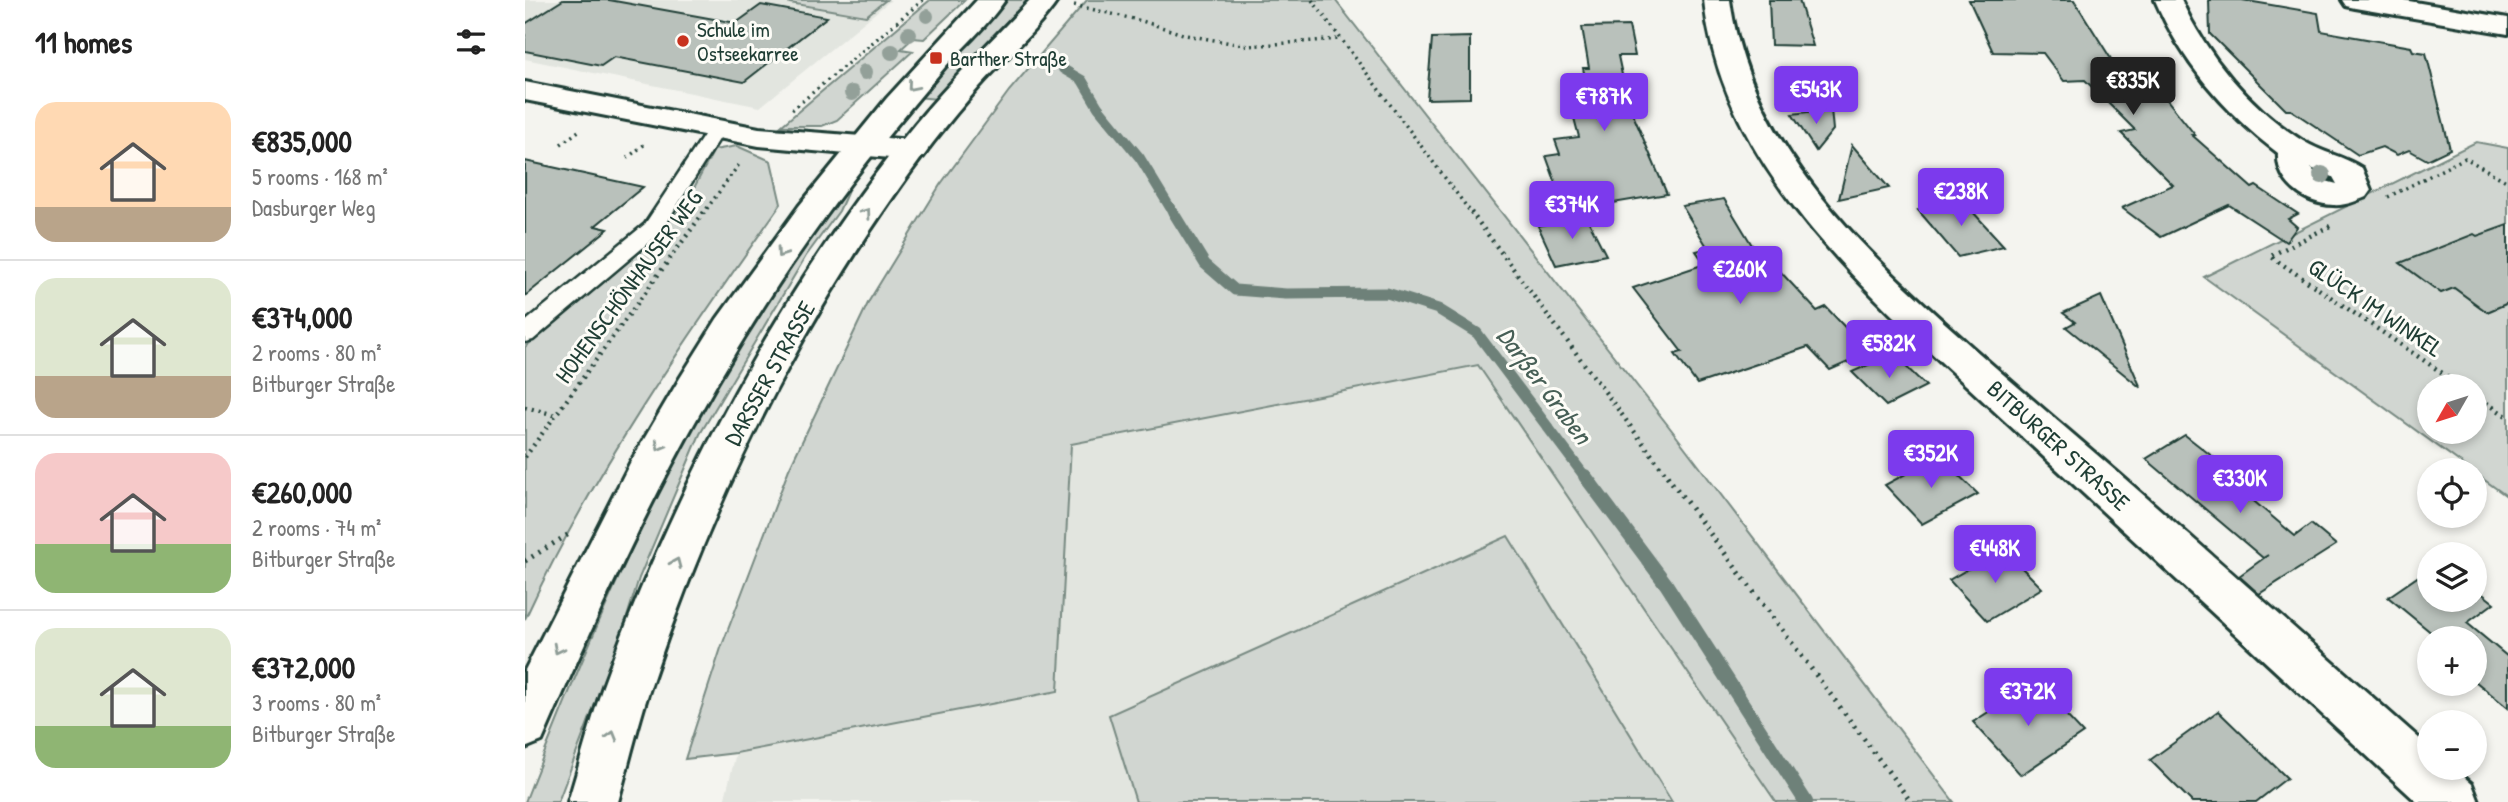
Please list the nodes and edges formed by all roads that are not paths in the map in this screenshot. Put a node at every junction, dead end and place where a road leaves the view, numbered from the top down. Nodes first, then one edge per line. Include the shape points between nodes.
1 (992, 0) edge
2 (1717, 0) edge
3 (2168, 0) edge
4 (2355, 0) edge
5 (1056, 2) edge
6 (2508, 26) edge
7 (525, 91) edge
8 (716, 130) junction
9 (862, 145) junction
10 (2294, 149) dead end
11 (912, 150) junction
12 (525, 334) edge
13 (525, 725) edge
14 (593, 802) edge
15 (2454, 802) edge

1 -> 9 street, DARSSER STRASSE
2 - 15 street, BITBURGER STRASSE via 1724,47 1771,150 1817,213 1864,265
3 - 10 street via 2176,23 2197,55 2231,94
4 - 6 street
5 - 11 street, DARSSER STRASSE via 970,78
7 - 8 street
8 - 9 street
8 - 12 lane via 652,229
9 - 11 street
9 -> 13 street, DARSSER STRASSE via 815,204 716,350 657,450 543,678
14 -> 11 street, DARSSER STRASSE via 626,688 716,469 799,315

